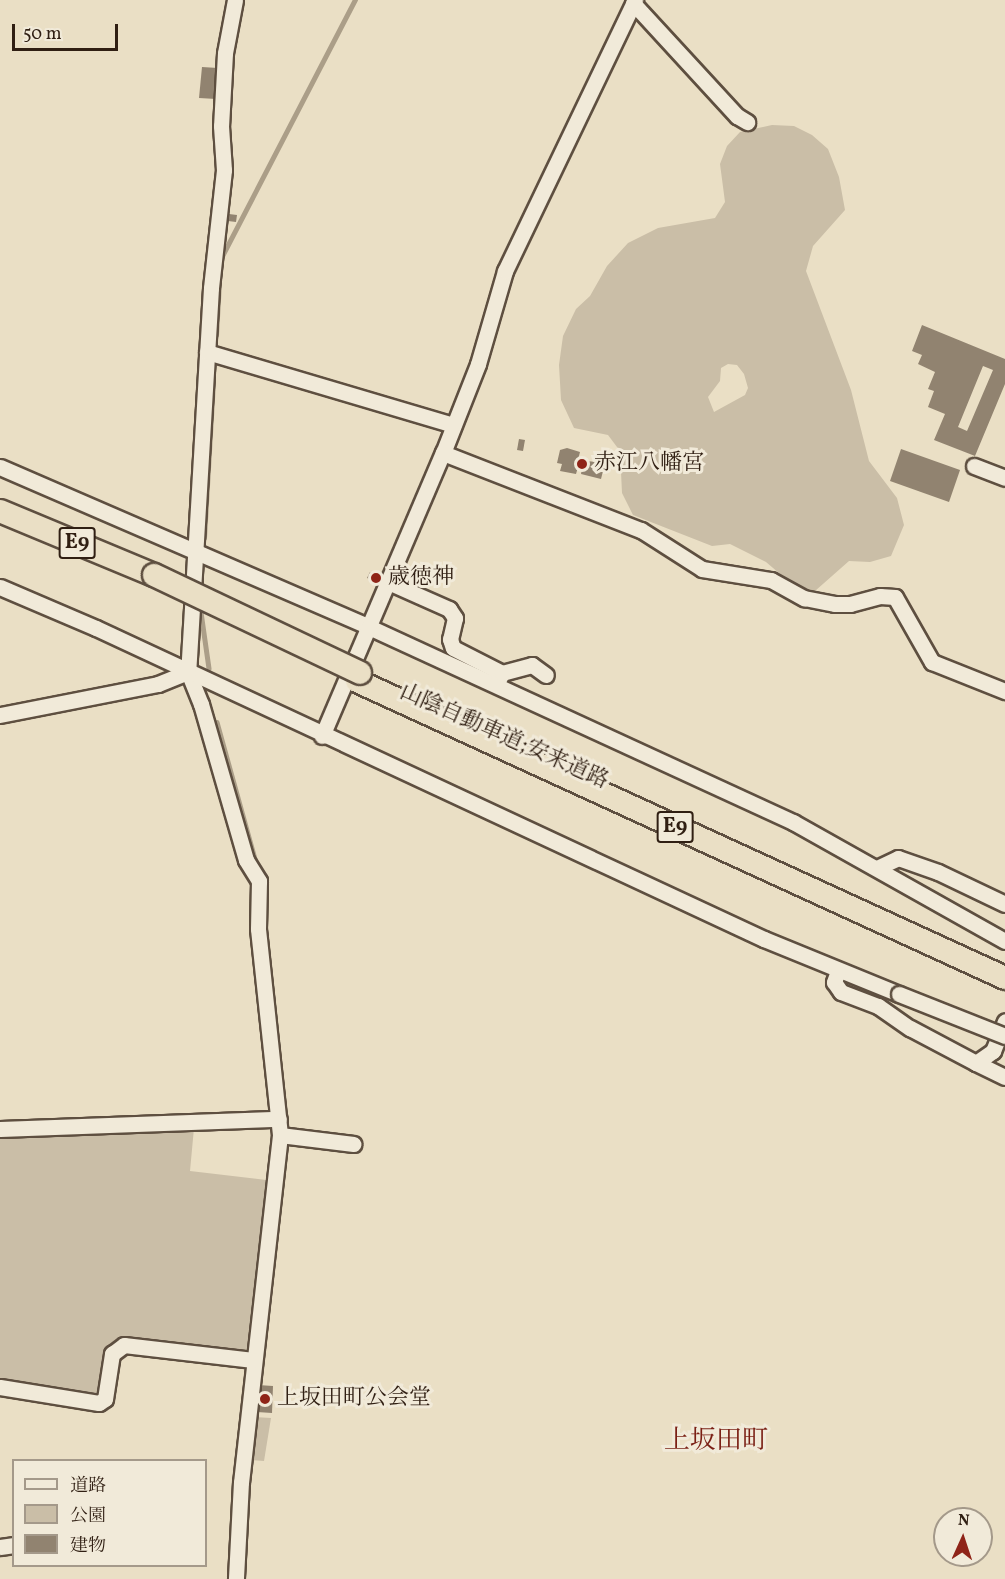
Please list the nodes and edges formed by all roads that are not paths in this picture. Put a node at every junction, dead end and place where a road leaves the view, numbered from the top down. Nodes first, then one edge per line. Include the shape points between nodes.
1 (235, 0) edge
2 (634, 1) edge
3 (747, 122) dead end
4 (212, 354) junction
5 (453, 425) junction
6 (443, 453) junction
7 (974, 466) dead end
8 (0, 467) edge
9 (1005, 478) edge
10 (0, 511) edge
11 (0, 523) edge
12 (194, 552) junction
13 (153, 582) junction
14 (388, 582) junction
15 (0, 587) edge
16 (369, 627) junction
17 (188, 672) junction
18 (546, 675) dead end
19 (499, 679) junction
20 (1005, 691) edge
21 (0, 715) edge
22 (322, 736) junction
23 (879, 867) junction
24 (1005, 904) edge
25 (1005, 941) edge
26 (838, 971) junction
27 (1000, 971) edge
28 (1005, 1021) edge
29 (1005, 1036) edge
30 (976, 1063) junction
31 (1005, 1077) edge
32 (280, 1127) junction
33 (0, 1129) edge
34 (353, 1144) dead end
35 (253, 1360) junction
36 (0, 1387) edge
37 (236, 1579) edge

1 - 4 street via 225,53 221,126 224,170
2 - 3 street via 737,116
2 - 5 street via 505,270 478,364
4 - 5 street
4 - 12 street
5 - 6 street
6 - 14 street
6 - 20 street via 640,530 702,569 771,580 804,598 835,604 895,597 932,662
7 - 9 street
8 - 12 street
10 - 13 highway, 山陰自動車道;安来道路 / E9
11 - 13 highway, 山陰自動車道;安来道路 / E9
12 - 16 street
12 - 17 street
13 - 27 highway, 山陰自動車道;安来道路 / E9, bridge
14 - 16 street
14 - 19 street via 449,609 455,618 450,639 453,648
15 - 17 street
16 - 19 street
16 - 22 street
17 - 21 street via 158,684
17 - 22 street
17 - 32 street via 246,860 259,881 258,929
18 - 19 street via 532,665
19 - 23 street
22 - 26 street
23 - 24 street via 898,858
23 - 25 street
26 - 29 street, bridge
26 - 30 street via 834,982 841,992 878,1006
28 - 30 street via 993,1051
30 - 31 street
32 - 33 street
32 - 34 street
32 - 35 street
35 - 36 street via 124,1345 112,1354 105,1399 99,1403
35 - 37 street

